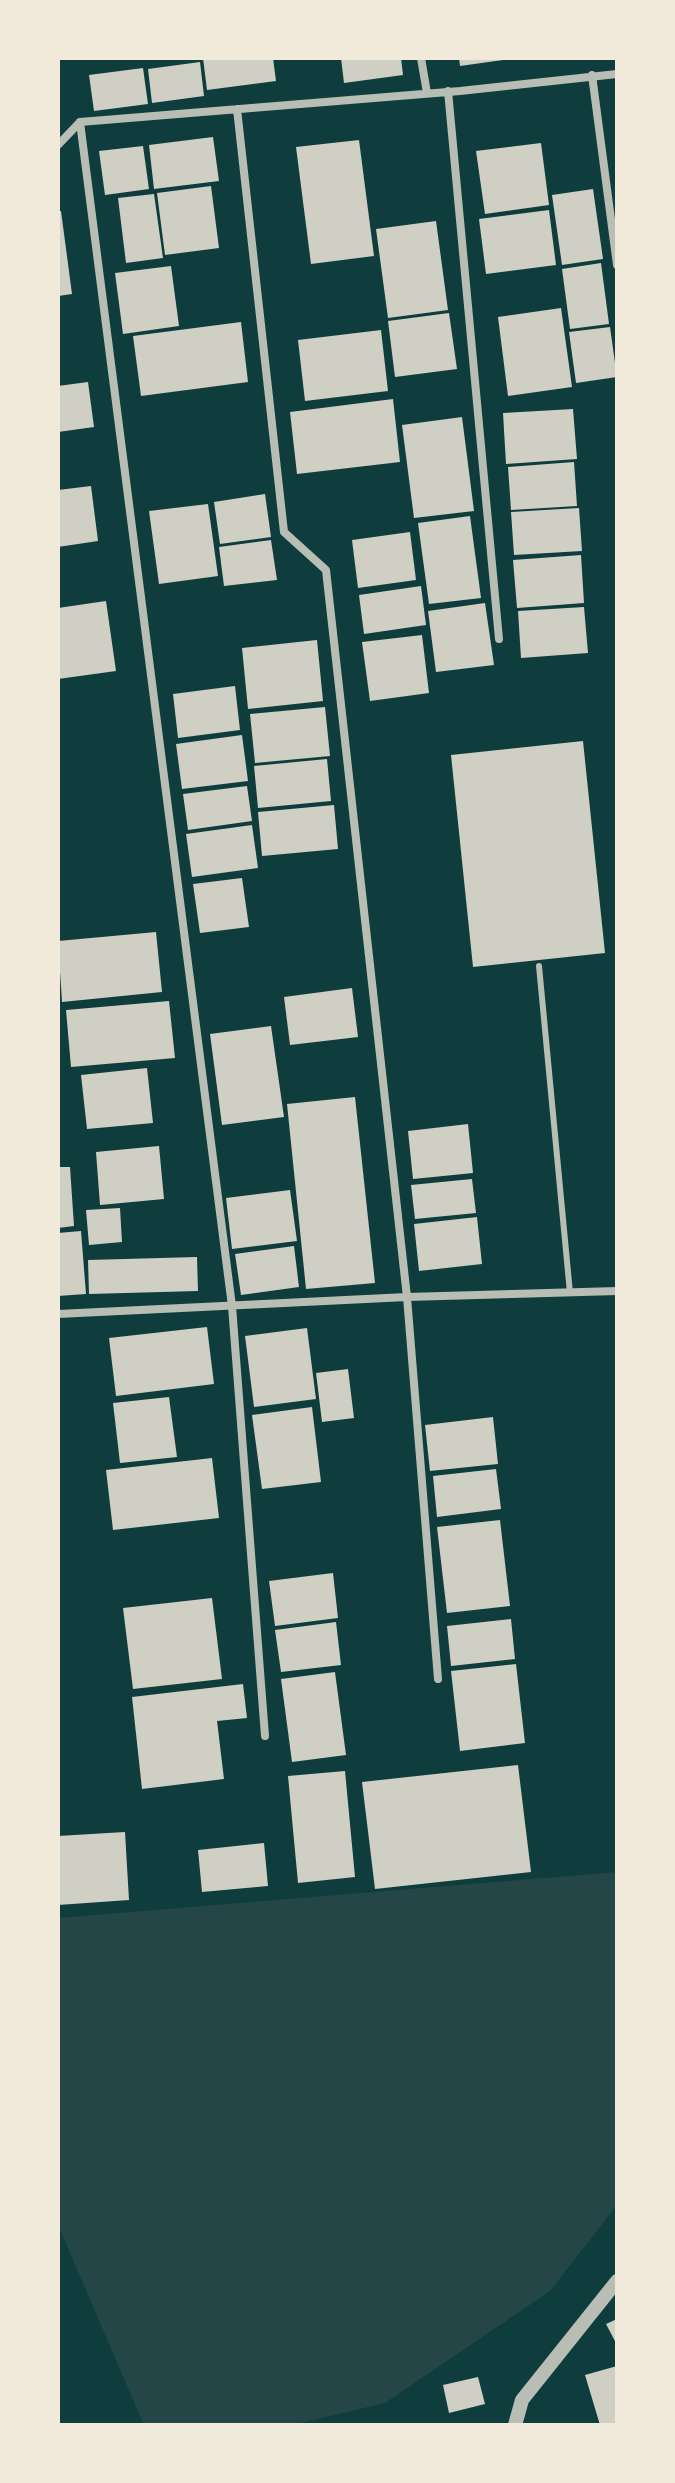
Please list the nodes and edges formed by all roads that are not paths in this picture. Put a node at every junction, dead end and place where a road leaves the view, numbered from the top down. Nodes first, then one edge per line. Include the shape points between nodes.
1 (421, 58) edge
2 (617, 74) edge
3 (592, 75) junction
4 (448, 91) junction
5 (427, 93) junction
6 (237, 109) junction
7 (80, 122) junction
8 (58, 145) edge
9 (617, 265) edge
10 (499, 639) dead end
11 (539, 966) dead end
12 (617, 1291) edge
13 (570, 1293) junction
14 (407, 1297) junction
15 (232, 1306) junction
16 (58, 1314) edge
17 (438, 1679) dead end
18 (265, 1736) dead end
19 (617, 2281) edge
20 (515, 2425) edge

1 - 5 street
2 - 3 street
3 - 4 street
3 - 9 street
4 - 5 street
4 - 10 street
5 - 6 street
6 - 7 street
6 - 14 street via 284,532 326,570
7 - 8 street
7 - 15 street
11 - 13 lane
12 - 13 street
13 - 14 street
14 - 15 street
14 - 17 street
15 - 16 street
15 - 18 street
19 - 20 street via 522,2400

